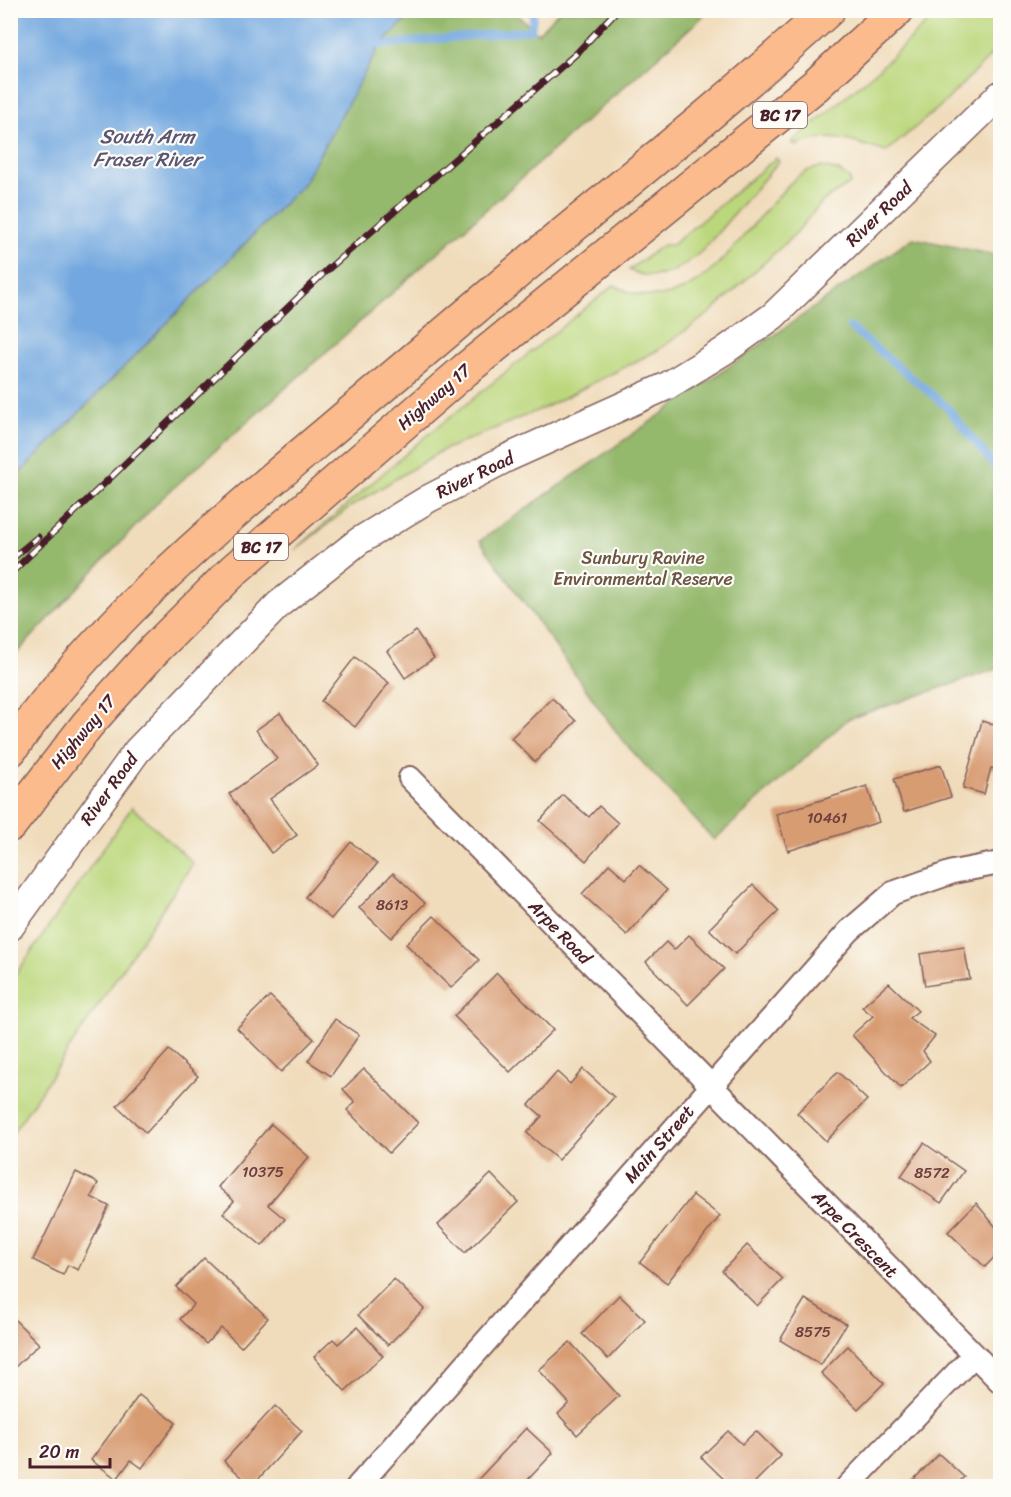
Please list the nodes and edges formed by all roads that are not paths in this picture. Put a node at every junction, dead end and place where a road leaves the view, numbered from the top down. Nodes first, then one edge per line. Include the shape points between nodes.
1 (828, 10) edge
2 (897, 10) edge
3 (1000, 95) edge
4 (10, 750) edge
5 (410, 778) dead end
6 (10, 825) edge
7 (1000, 863) edge
8 (10, 927) edge
9 (710, 1086) junction
10 (974, 1355) junction
11 (1000, 1381) edge
12 (358, 1486) edge
13 (848, 1486) edge

1 - 4 highway, BC 17 via 634,178 198,542 85,655
2 - 6 highway, Highway 17 / BC 17 via 816,85 465,370 235,569 87,724
3 - 8 street, River Road via 773,316 724,351 668,386 507,458 428,499 359,541 279,604 136,751
5 - 9 street, Arpe Road
7 - 9 street, Main Street via 953,872 893,893 849,932
9 - 10 street, Arpe Crescent
9 - 12 street, Main Street
10 - 11 street, Arpe Crescent
10 - 13 street

